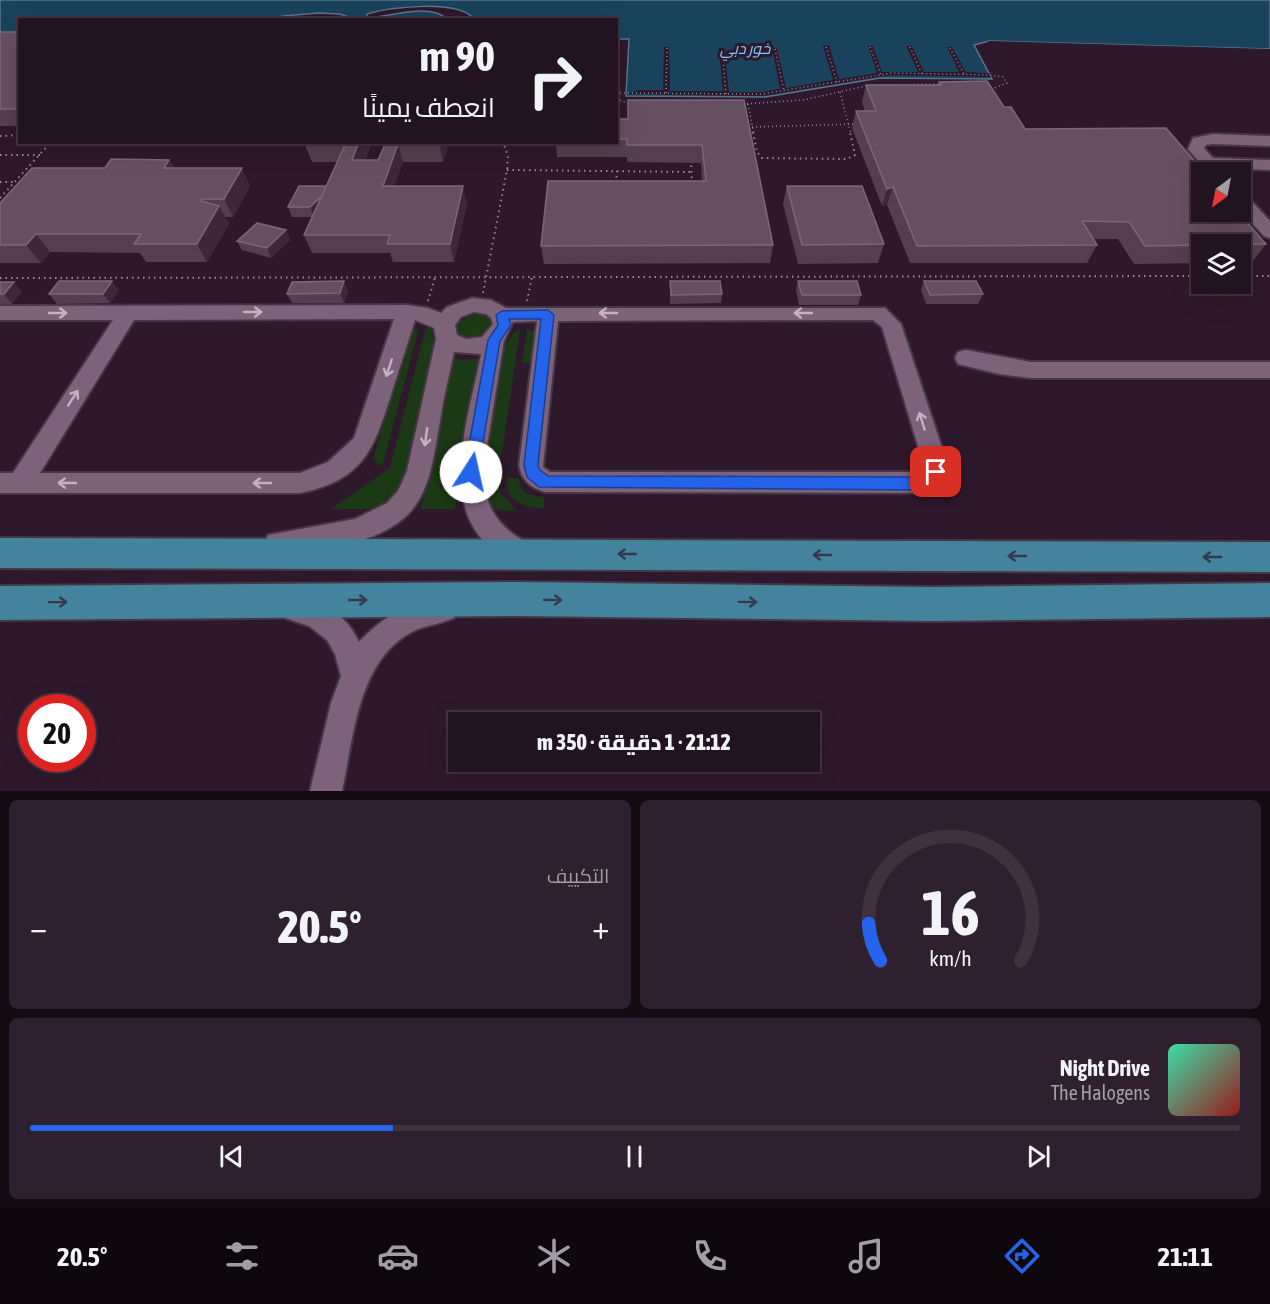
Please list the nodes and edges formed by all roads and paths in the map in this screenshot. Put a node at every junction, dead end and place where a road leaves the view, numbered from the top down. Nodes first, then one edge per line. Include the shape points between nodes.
1 (826, 46) dead end
2 (870, 47) dead end
3 (910, 47) dead end
4 (667, 48) dead end
5 (950, 48) dead end
6 (722, 49) dead end
7 (775, 49) dead end
8 (922, 74) junction
9 (964, 74) junction
10 (881, 75) junction
11 (837, 82) junction
12 (912, 83) junction
13 (945, 84) edge
14 (618, 91) edge
15 (784, 91) junction
16 (984, 91) edge
17 (840, 92) junction
18 (666, 93) junction
19 (917, 93) edge
20 (726, 94) junction
21 (618, 100) edge
22 (640, 104) edge
23 (736, 104) edge
24 (748, 104) junction
25 (848, 124) junction
26 (860, 124) edge
27 (752, 127) junction
28 (18, 135) edge
29 (0, 136) edge
30 (1270, 141) edge
31 (49, 144) edge
32 (504, 144) edge
33 (0, 155) edge
34 (40, 155) junction
35 (691, 160) edge
36 (1211, 162) edge
37 (1270, 165) edge
38 (1251, 166) edge
39 (507, 170) junction
40 (616, 171) junction
41 (692, 172) junction
42 (0, 182) edge
43 (15, 182) junction
44 (616, 193) edge
45 (693, 193) edge
46 (0, 198) edge
47 (1251, 211) edge
48 (1270, 232) edge
49 (1191, 276) edge
50 (1251, 276) edge
51 (1270, 276) edge
52 (435, 277) junction
53 (486, 277) junction
54 (532, 277) junction
55 (0, 278) edge
56 (481, 305) junction
57 (0, 313) edge
58 (129, 313) junction
59 (416, 313) junction
60 (502, 315) junction
61 (525, 315) junction
62 (548, 315) junction
63 (445, 331) junction
64 (494, 340) junction
65 (966, 358) dead end
66 (1270, 370) edge
67 (10, 483) edge
68 (0, 553) edge
69 (204, 553) junction
70 (523, 554) junction
71 (1270, 557) edge
72 (519, 599) junction
73 (203, 601) junction
74 (1264, 602) edge
75 (0, 603) edge
76 (355, 674) junction
77 (326, 791) edge

1 - 11 path
2 - 10 path
3 - 8 path
4 - 18 path
5 - 9 path
6 - 20 path
7 - 15 path
8 - 9 path
8 - 10 path
9 - 16 path via 1003,77 1006,83 1001,87
10 - 11 path
11 - 15 path
12 - 13 path
12 - 17 path via 871,85
12 - 19 path
14 - 18 path
15 - 20 path
17 - 24 path via 803,100
17 - 25 path
18 - 20 path
21 - 22 path
23 - 24 path
24 - 27 path
25 - 26 path
25 - 27 path
25 - 27 path via 855,155 841,159 762,158 757,153
28 - 29 path
30 - 36 street via 1214,142 1205,148
31 - 34 path
32 - 39 path
33 - 34 path
34 - 43 path
35 - 41 path
37 - 38 street
39 - 40 path
39 - 53 path
40 - 41 path
40 - 44 path
41 - 45 path
42 - 43 path
43 - 46 path
47 - 48 street
49 - 54 path
50 - 51 path
52 - 53 path
52 - 55 path
52 - 59 path
53 - 54 path
53 - 56 path
54 - 61 path
56 - 60 street
56 - 63 street via 454,312
57 -> 58 street
58 -> 59 street
67 -> 58 street
59 - 63 street
59 -> 67 street via 364,442 327,476 300,483
60 - 61 street
60 - 64 street via 504,325
61 - 62 street
62 -> 62 street via 531,465 532,472 545,483 921,483 934,478 936,466 891,324 884,316
63 - 64 street via 460,346 469,348
63 -> 69 street via 422,470 415,489 401,506 358,530
64 - 70 street via 471,492 487,528
65 - 66 street via 1031,370
68 - 69 main road
69 - 70 main road
71 -> 70 main road
73 -> 72 main road
72 -> 74 main road via 933,604
72 - 76 street via 417,615 381,638
75 -> 73 main road
73 - 76 street via 316,614 332,623 344,637
76 - 77 street

